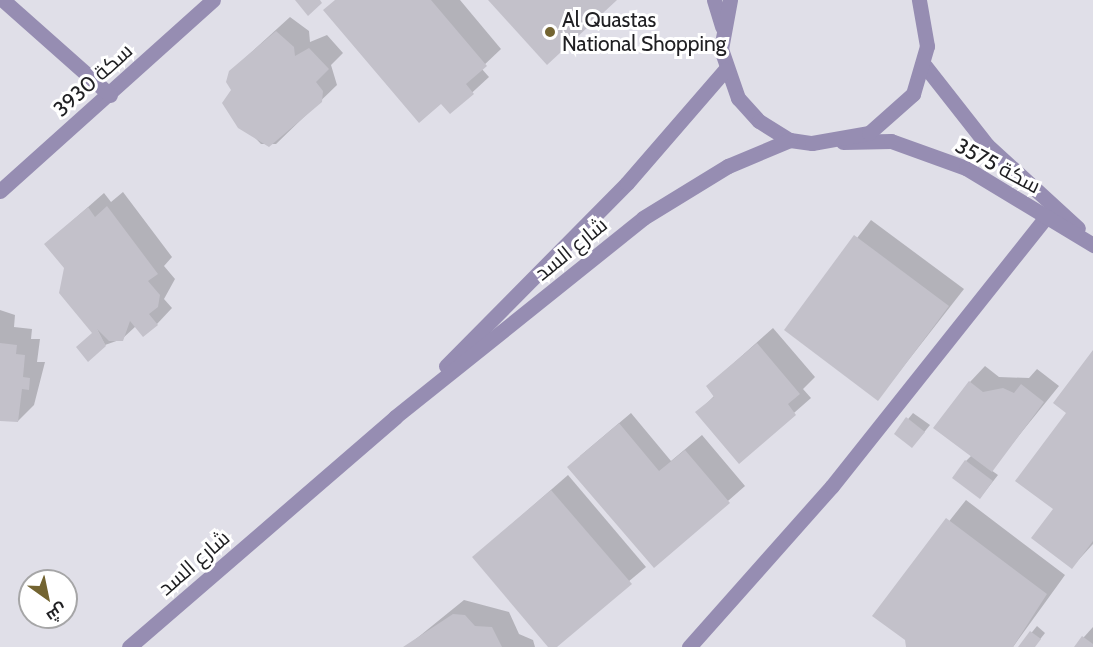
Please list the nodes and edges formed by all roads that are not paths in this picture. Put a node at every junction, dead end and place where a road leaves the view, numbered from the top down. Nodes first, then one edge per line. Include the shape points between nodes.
1 (3, 0) edge
2 (213, 0) edge
3 (714, 0) edge
4 (730, 0) edge
5 (919, 0) edge
6 (931, 0) edge
7 (927, 26) junction
8 (722, 27) junction
9 (925, 66) junction
10 (725, 70) junction
11 (110, 94) junction
12 (790, 140) junction
13 (840, 142) junction
14 (0, 191) edge
15 (1046, 217) junction
16 (1093, 244) edge
17 (395, 417) junction
18 (129, 647) edge
19 (689, 647) edge

1 - 11 street
2 - 11 street, سكة 3930
3 - 8 street
4 - 8 street
5 - 7 street
6 - 7 street
7 - 9 street
8 - 10 street
9 - 13 street via 913,94 894,117 869,133
9 - 16 street, سكة 3575 via 987,145
10 - 12 street via 738,98 759,121
10 - 17 street, شارع السد via 627,183
11 - 14 street, سكة 3930
12 - 13 street, سكة 3575
12 - 17 street, شارع السد via 728,166 643,218
13 - 15 street, سكة 3575 via 891,141 966,168
15 - 16 street, سكة 3575
15 - 19 street via 832,486
17 - 18 street, شارع السد

